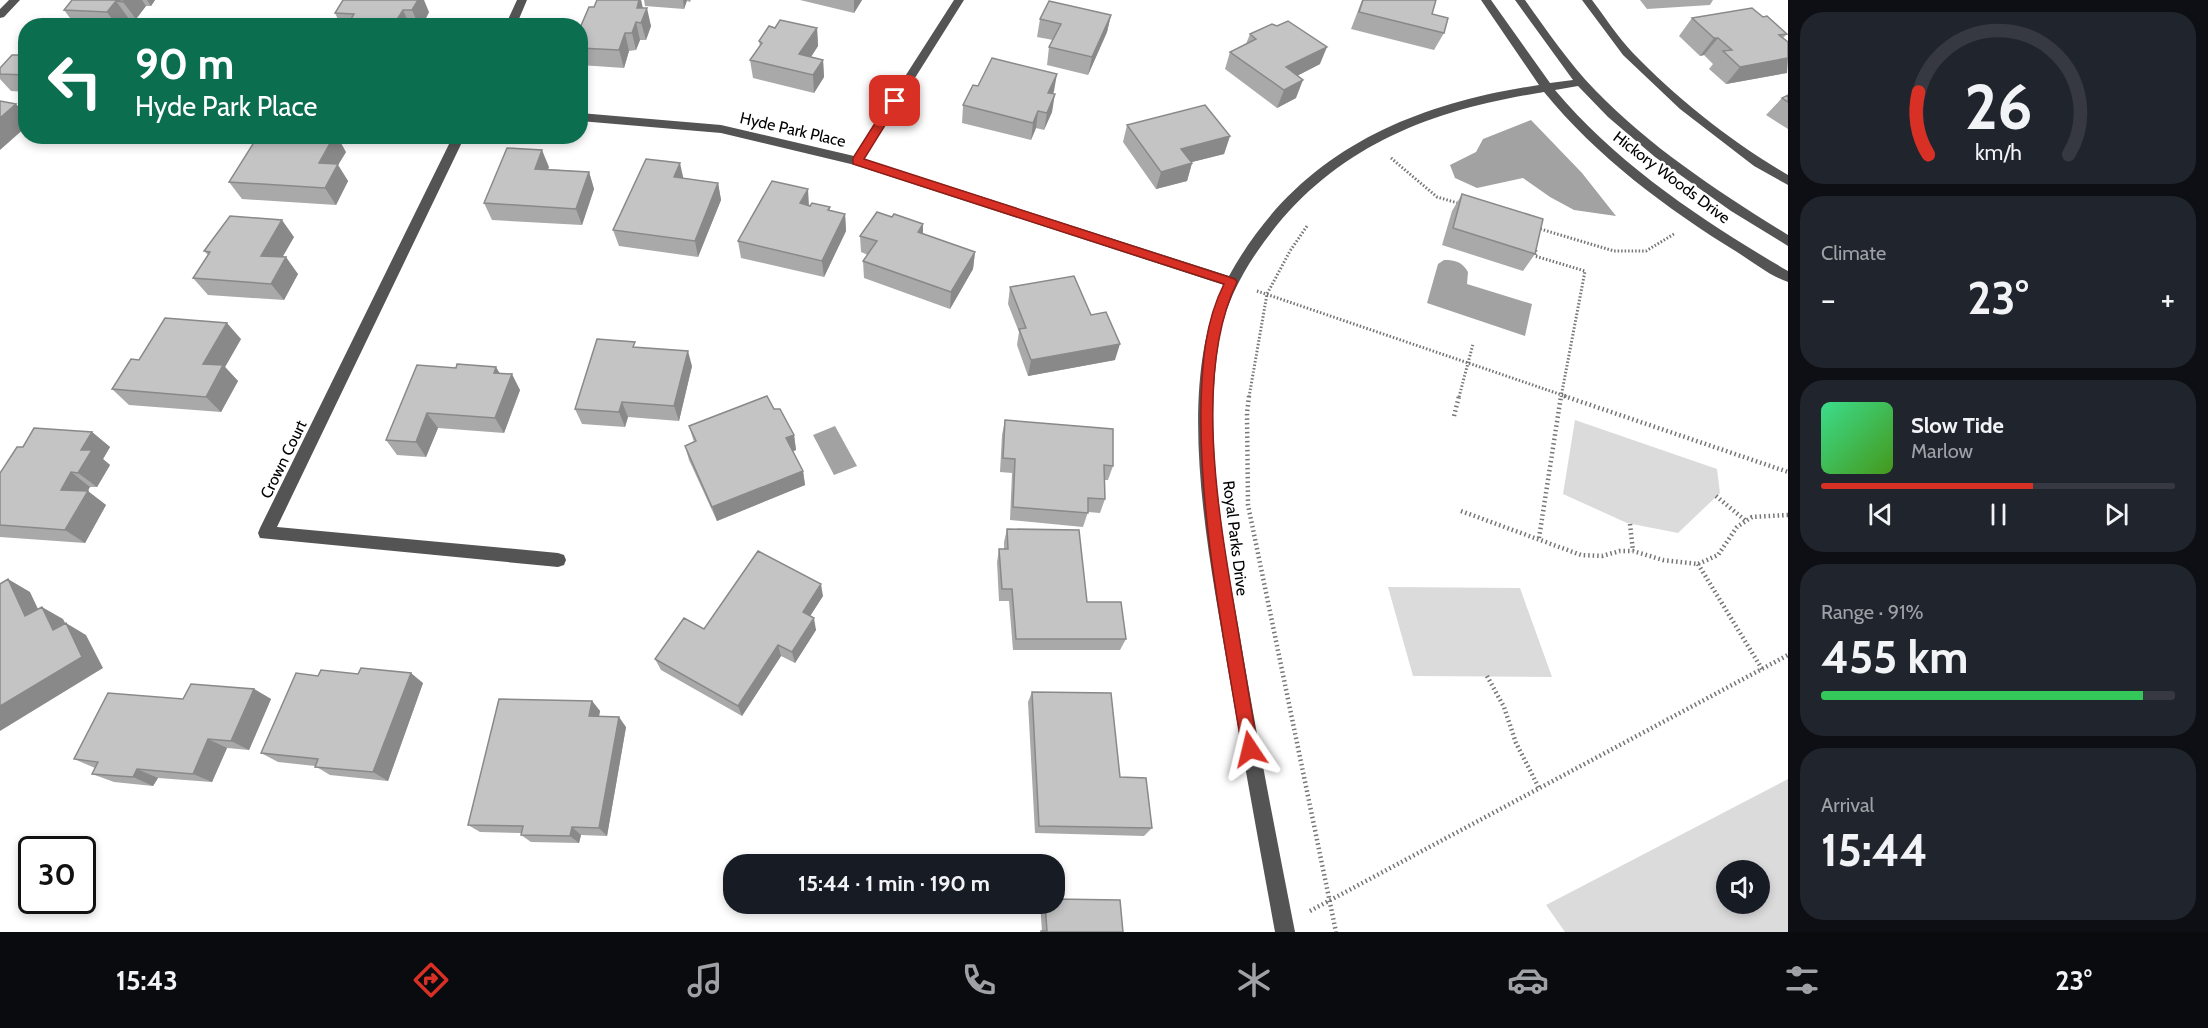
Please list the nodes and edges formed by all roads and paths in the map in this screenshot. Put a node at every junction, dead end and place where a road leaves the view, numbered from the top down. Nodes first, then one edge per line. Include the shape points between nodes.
1 (15, 0) edge
2 (522, 0) edge
3 (959, 0) edge
4 (1486, 0) edge
5 (1520, 0) edge
6 (1587, 0) edge
7 (0, 15) edge
8 (514, 18) edge
9 (1582, 82) junction
10 (1547, 87) junction
11 (588, 118) edge
12 (1370, 139) junction
13 (455, 144) edge
14 (857, 161) junction
15 (1788, 181) edge
16 (1471, 208) edge
17 (1309, 223) dead end
18 (1528, 225) edge
19 (1539, 229) junction
20 (1679, 231) dead end
21 (1538, 238) edge
22 (1788, 241) edge
23 (1536, 247) edge
24 (1788, 277) edge
25 (1231, 282) junction
26 (1267, 294) junction
27 (1473, 344) dead end
28 (1467, 363) junction
29 (1561, 395) junction
30 (1454, 416) dead end
31 (1788, 472) edge
32 (1716, 496) dead end
33 (1461, 510) dead end
34 (1788, 514) edge
35 (1746, 521) junction
36 (1630, 524) dead end
37 (1539, 538) junction
38 (1633, 551) junction
39 (558, 560) dead end
40 (1698, 564) junction
41 (1788, 655) edge
42 (1762, 669) junction
43 (1487, 676) dead end
44 (1539, 788) junction
45 (1331, 900) junction
46 (1285, 928) edge
47 (1336, 932) edge

1 - 7 street
2 - 8 street
3 - 14 street
4 - 10 street, Hickory Woods Drive
5 - 9 street, Hickory Woods Drive via 1551,47
6 - 15 street via 1627,53 1684,106
9 - 10 street, Royal Parks Drive
9 - 22 street, Hickory Woods Drive via 1667,160
10 - 12 street, Royal Parks Drive via 1477,100
10 - 24 street, Hickory Woods Drive via 1627,168 1687,213
11 - 14 street, Hyde Park Place via 720,129
12 - 16 path via 1437,197
12 - 25 street, Royal Parks Drive via 1339,158 1298,192 1262,232
13 - 39 street, Crown Court via 266,533
14 - 25 street, Hyde Park Place
17 - 26 path
18 - 19 path
19 - 20 path via 1614,251 1646,251
19 - 21 path
23 - 29 path via 1535,256 1585,271
25 - 26 path
25 - 46 street, Royal Parks Drive via 1213,334 1208,375 1207,444 1213,519 1246,728
26 - 28 path
26 - 45 path via 1247,413 1248,505
27 - 28 path
28 - 29 path
28 - 30 path
29 - 31 path
29 - 37 path
32 - 35 path
33 - 37 path
34 - 35 path
35 - 40 path via 1737,527 1718,555
36 - 38 path
37 - 38 path via 1581,555
38 - 40 path
40 - 42 path
41 - 42 path
42 - 44 path
43 - 44 path
44 - 45 path
45 - 46 path
45 - 47 path

